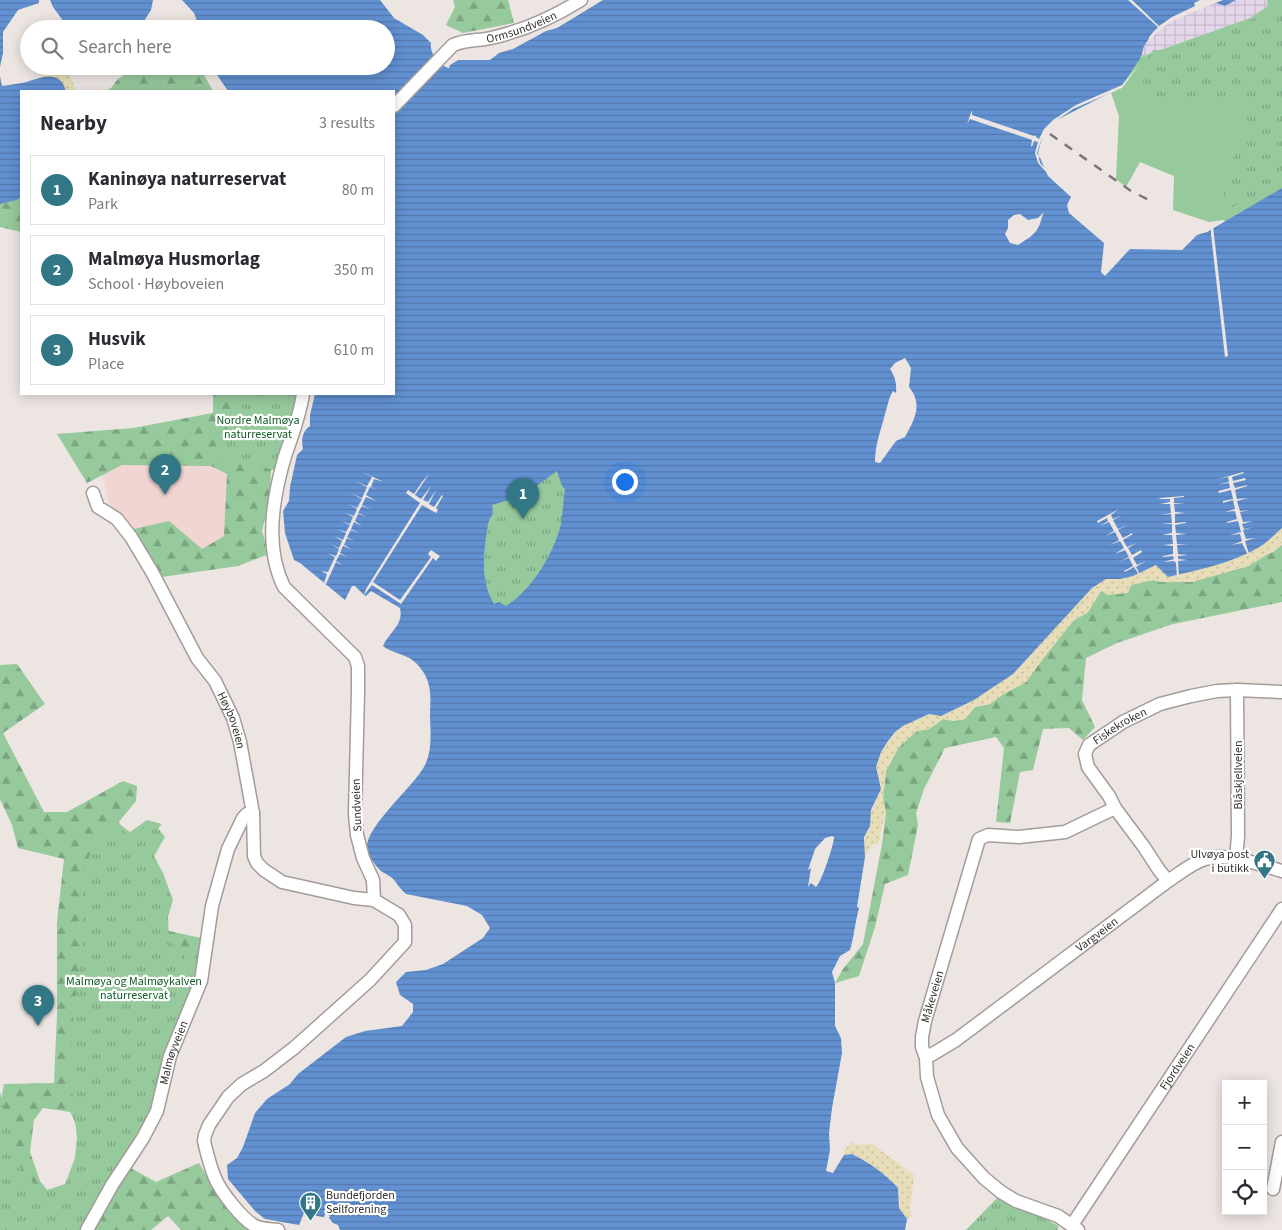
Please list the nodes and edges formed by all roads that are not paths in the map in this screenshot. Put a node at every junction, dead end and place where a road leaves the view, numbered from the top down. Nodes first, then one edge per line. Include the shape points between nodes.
1 (581, 0) edge
2 (395, 105) edge
3 (303, 395) edge
4 (92, 493) dead end
5 (1237, 690) junction
6 (1282, 692) edge
7 (1115, 808) junction
8 (253, 813) junction
9 (1236, 860) junction
10 (1282, 871) edge
11 (1168, 881) junction
12 (374, 900) junction
13 (1282, 909) edge
14 (926, 1058) junction
15 (1282, 1142) edge
16 (1273, 1189) dead end
17 (1075, 1228) edge
18 (87, 1230) edge
19 (278, 1230) edge

1 - 2 street, Ormsundveien via 561,12 489,39 458,42
3 - 12 street, Sundveien via 278,489 273,520 273,555 284,587 350,651 358,666 355,814 357,835 372,880
4 - 8 street, Høyboveien via 98,507 117,519 132,537 193,651 220,690 240,742
5 - 6 street, Fiskekroken
5 - 7 street, Fiskekroken via 1200,694 1160,704 1123,722 1089,745 1085,759
5 - 9 street, Blåskjellveien
7 - 11 street, Fiskekroken
7 - 14 street, Måkeveien via 1065,832 1020,837 988,835 979,839 925,1021 922,1047
8 - 12 street, Høyboveien via 254,856 264,870 282,882 300,887
8 - 18 street, Malmøyveien via 243,818 228,849 210,914 201,981 170,1056 157,1111
9 - 10 street, Vargveien
9 - 11 street, Vargveien via 1215,856 1205,858
11 - 14 street, Vargveien via 956,1040
12 - 19 street via 399,915 405,926 405,942 370,980 294,1048 228,1097 205,1134 204,1141 216,1180 237,1210 253,1225
13 - 17 street, Fjordveien
14 - 17 street, Måkeveien via 927,1077 938,1115 972,1166 1016,1202 1058,1216
15 - 16 street

